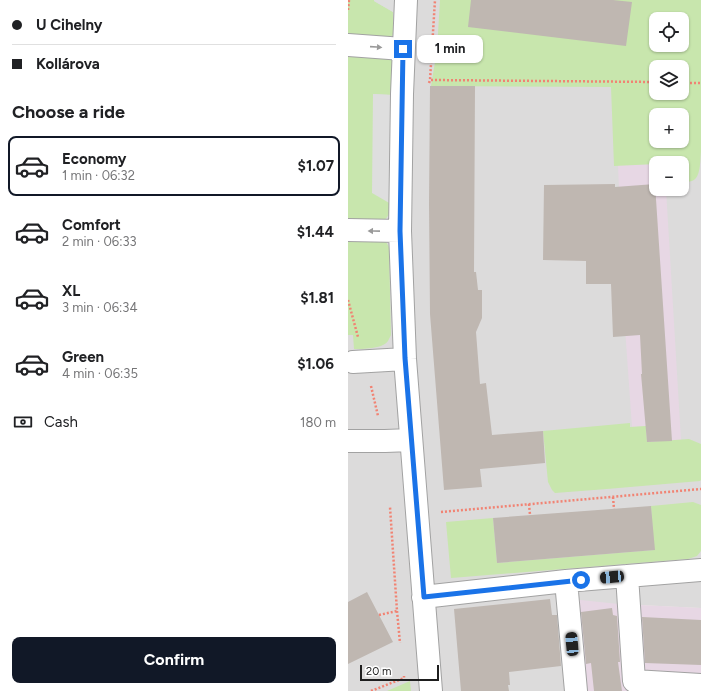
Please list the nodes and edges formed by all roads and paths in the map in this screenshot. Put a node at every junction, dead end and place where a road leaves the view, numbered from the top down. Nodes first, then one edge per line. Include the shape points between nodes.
1 (349, 0) edge
2 (406, 0) edge
3 (435, 0) edge
4 (348, 10) edge
5 (348, 45) edge
6 (403, 49) junction
7 (430, 80) junction
8 (649, 82) edge
9 (689, 82) edge
10 (701, 83) edge
11 (428, 84) dead end
12 (348, 230) edge
13 (400, 231) junction
14 (405, 358) junction
15 (354, 362) dead end
16 (348, 440) edge
17 (411, 440) junction
18 (701, 489) edge
19 (613, 497) junction
20 (529, 504) junction
21 (614, 509) dead end
22 (442, 512) junction
23 (417, 515) junction
24 (530, 515) dead end
25 (442, 519) dead end
26 (701, 570) edge
27 (627, 576) junction
28 (566, 581) junction
29 (424, 597) junction
30 (397, 611) dead end
31 (401, 648) dead end
32 (403, 670) dead end
33 (701, 685) edge
34 (371, 691) edge
35 (431, 691) edge
36 (576, 691) edge

1 - 4 path
2 - 6 street
3 - 7 path
5 -> 6 street
6 - 13 street
7 - 8 path
7 - 11 path
9 - 10 path
13 -> 12 street
13 - 14 street
14 - 15 street
14 - 17 street
16 - 17 street
17 - 23 street
18 - 19 path
19 - 20 path
19 - 21 path
20 - 22 path
20 - 24 path
22 - 23 path
22 - 25 path
23 - 29 street
26 - 27 street
27 - 28 street
27 - 33 street via 634,681
28 - 29 street
28 - 36 street
29 - 35 street
30 - 31 path
32 - 34 path via 404,678

